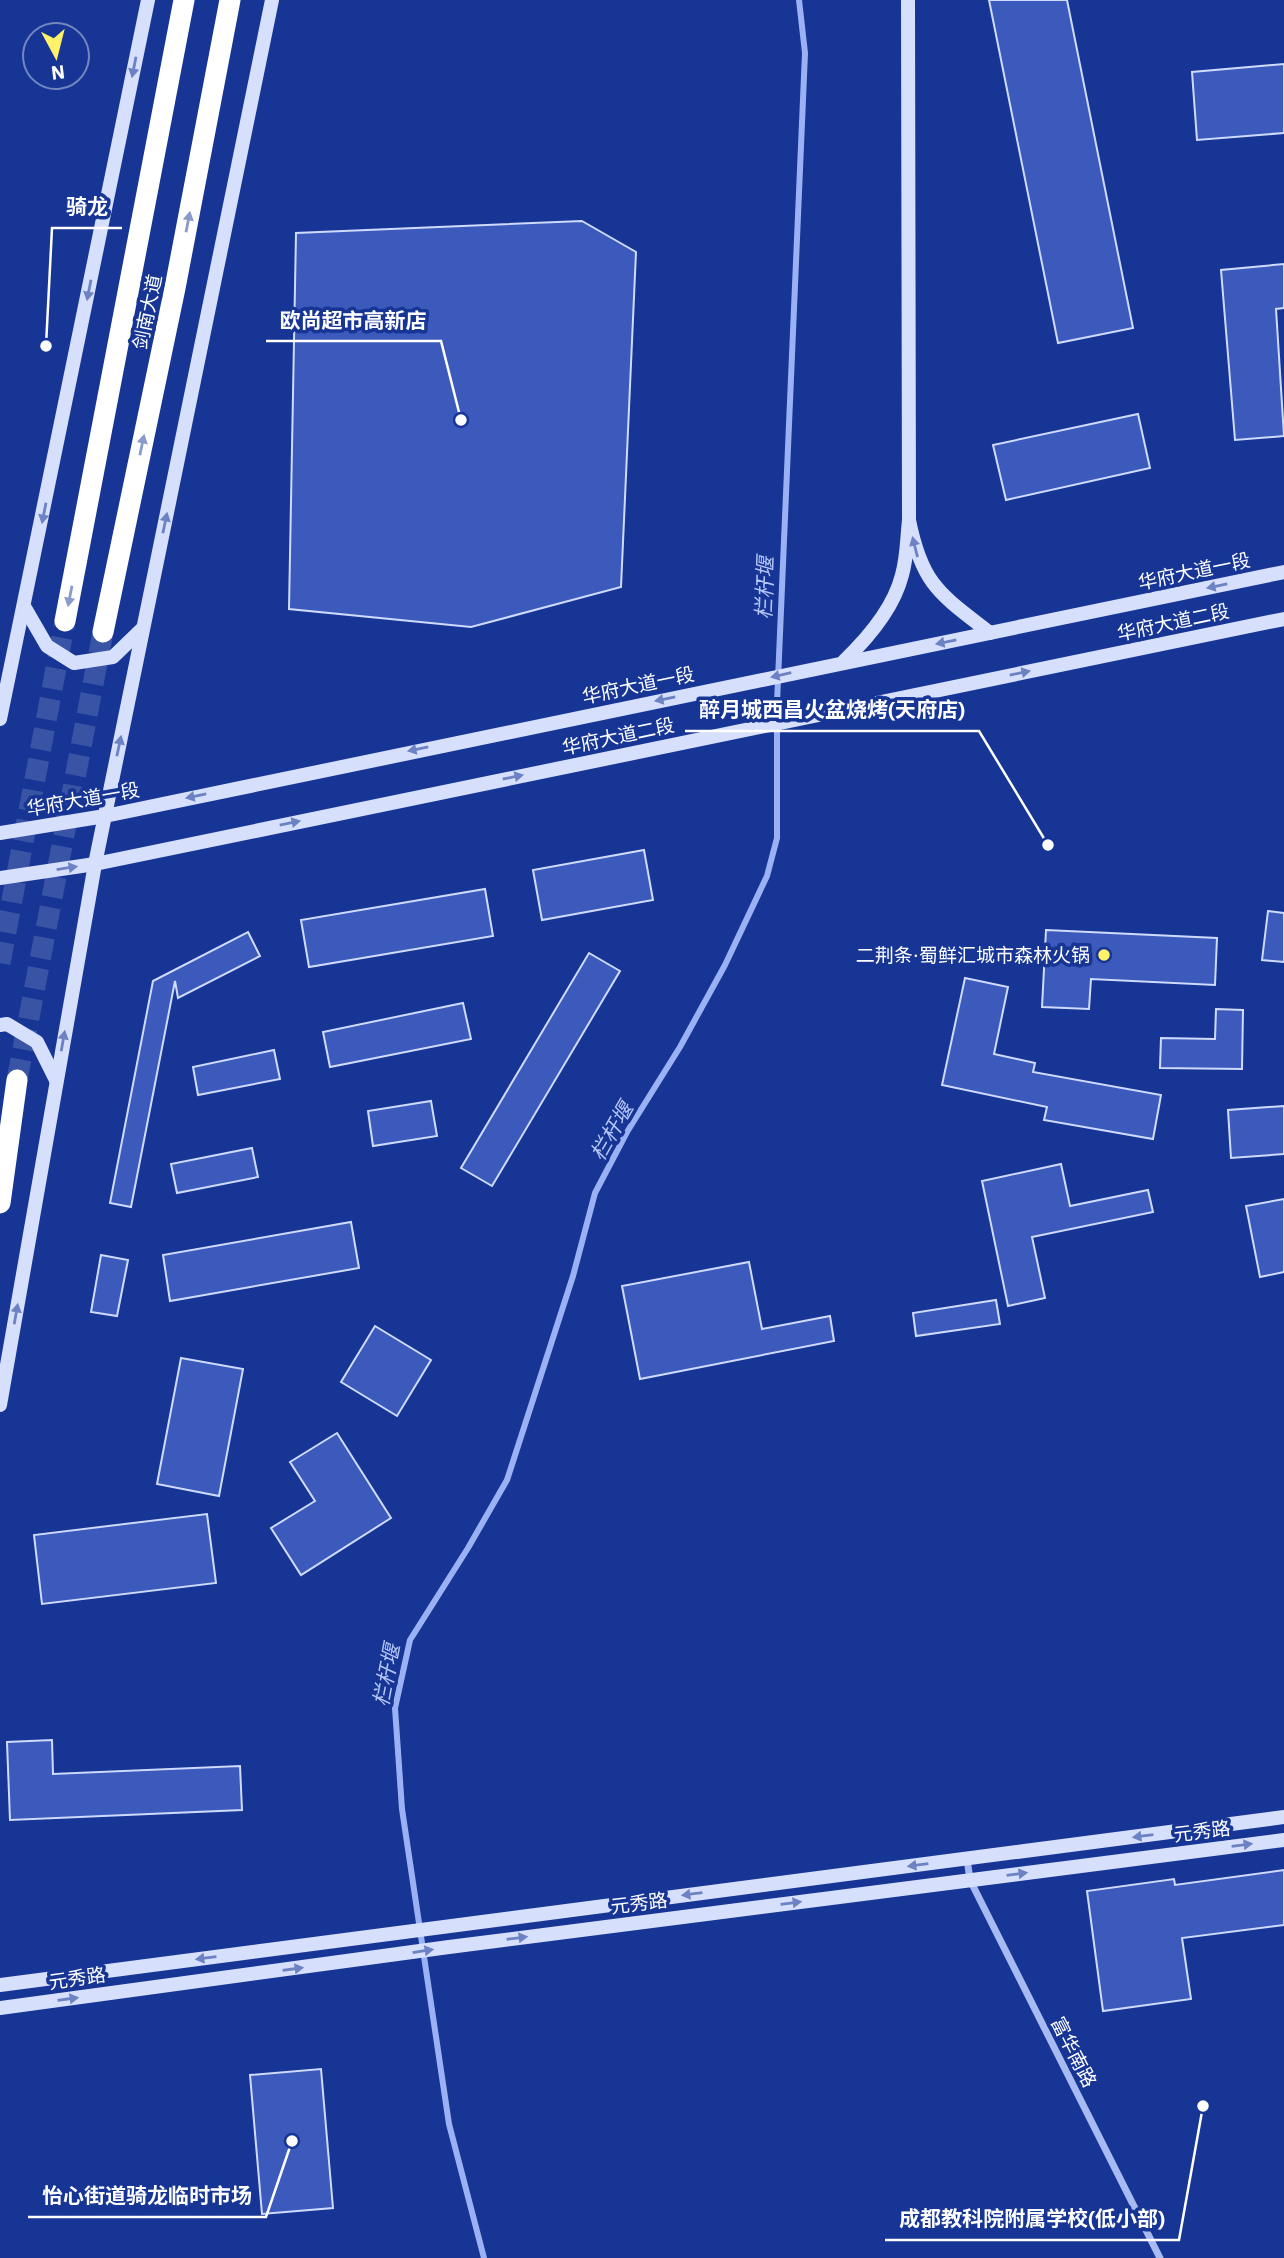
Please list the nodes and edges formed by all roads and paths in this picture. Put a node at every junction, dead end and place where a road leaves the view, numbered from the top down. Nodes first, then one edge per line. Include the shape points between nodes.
1 (148, 0) edge
2 (184, 0) edge
3 (230, 0) edge
4 (272, 0) edge
5 (908, 0) edge
6 (909, 520) junction
7 (1284, 572) edge
8 (25, 608) junction
9 (1284, 619) edge
10 (65, 621) tunnel mouth
11 (143, 628) junction
12 (103, 632) tunnel mouth
13 (990, 633) junction
14 (844, 662) junction
15 (0, 719) edge
16 (105, 816) junction
17 (0, 834) edge
18 (95, 864) junction
19 (0, 878) edge
20 (0, 1025) edge
21 (17, 1080) tunnel mouth
22 (56, 1080) junction
23 (0, 1203) edge
24 (0, 1405) edge
25 (1284, 1817) edge
26 (1284, 1840) edge
27 (967, 1859) junction
28 (970, 1880) junction
29 (0, 1985) edge
30 (0, 2008) edge
31 (1160, 2258) edge

1 -> 8 main road
2 -> 10 highway, 剑南大道
12 -> 3 highway, 剑南大道
11 -> 4 main road
5 - 6 main road
13 -> 6 main road via 942,596 926,576
6 - 14 main road via 902,576 887,608
7 -> 13 main road, 华府大道一段
8 - 11 main road via 47,646 74,663 113,657
8 - 15 main road
18 -> 9 main road, 华府大道二段
16 -> 11 main road
13 -> 14 main road, 华府大道一段
14 -> 16 main road, 华府大道一段
16 - 17 main road, 华府大道一段
16 - 18 main road
19 -> 18 main road, 华府大道二段
22 -> 18 main road
20 - 22 main road via 7,1024 37,1042
21 - 23 highway
24 -> 22 main road
25 -> 27 main road, 元秀路
28 -> 26 main road, 元秀路
27 - 28 street, 富华南路
27 -> 29 main road, 元秀路
30 -> 28 main road, 元秀路
28 - 31 street, 富华南路

